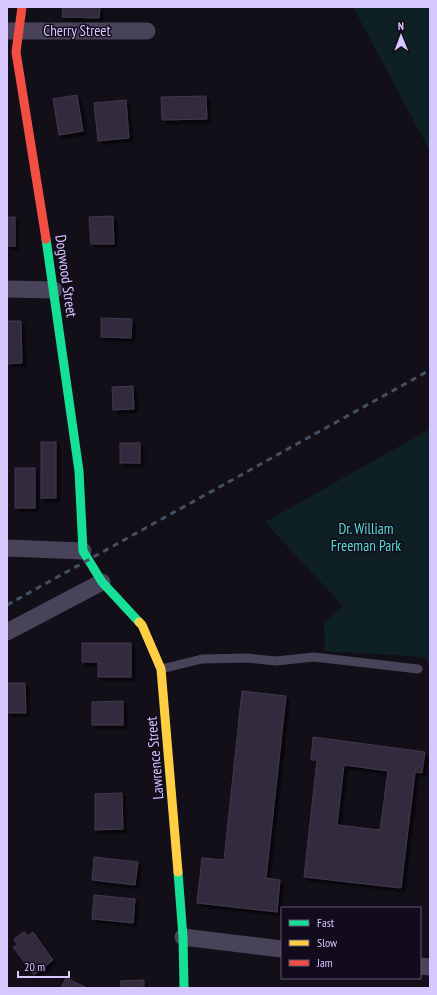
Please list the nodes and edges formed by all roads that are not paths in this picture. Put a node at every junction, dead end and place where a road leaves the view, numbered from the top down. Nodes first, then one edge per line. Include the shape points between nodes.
1 (22, 7) edge
2 (13, 31) edge
3 (147, 31) dead end
4 (7, 288) edge
5 (54, 290) junction
6 (7, 548) edge
7 (83, 551) junction
8 (102, 582) junction
9 (7, 632) edge
10 (162, 669) junction
11 (418, 669) dead end
12 (183, 937) junction
13 (281, 949) edge
14 (184, 988) edge

1 - 2 street, Dogwood Street
2 - 3 street, Cherry Street
2 - 5 street, Dogwood Street
4 - 5 street
5 - 7 street, Dogwood Street via 79,471
6 - 7 street
7 - 8 street, Lawrence Street
8 - 9 street
8 - 10 street, Lawrence Street via 142,625
10 - 11 lane via 202,659 247,658 276,661 314,657
10 - 12 street, Lawrence Street
12 - 13 street
12 - 14 street, Lawrence Street

